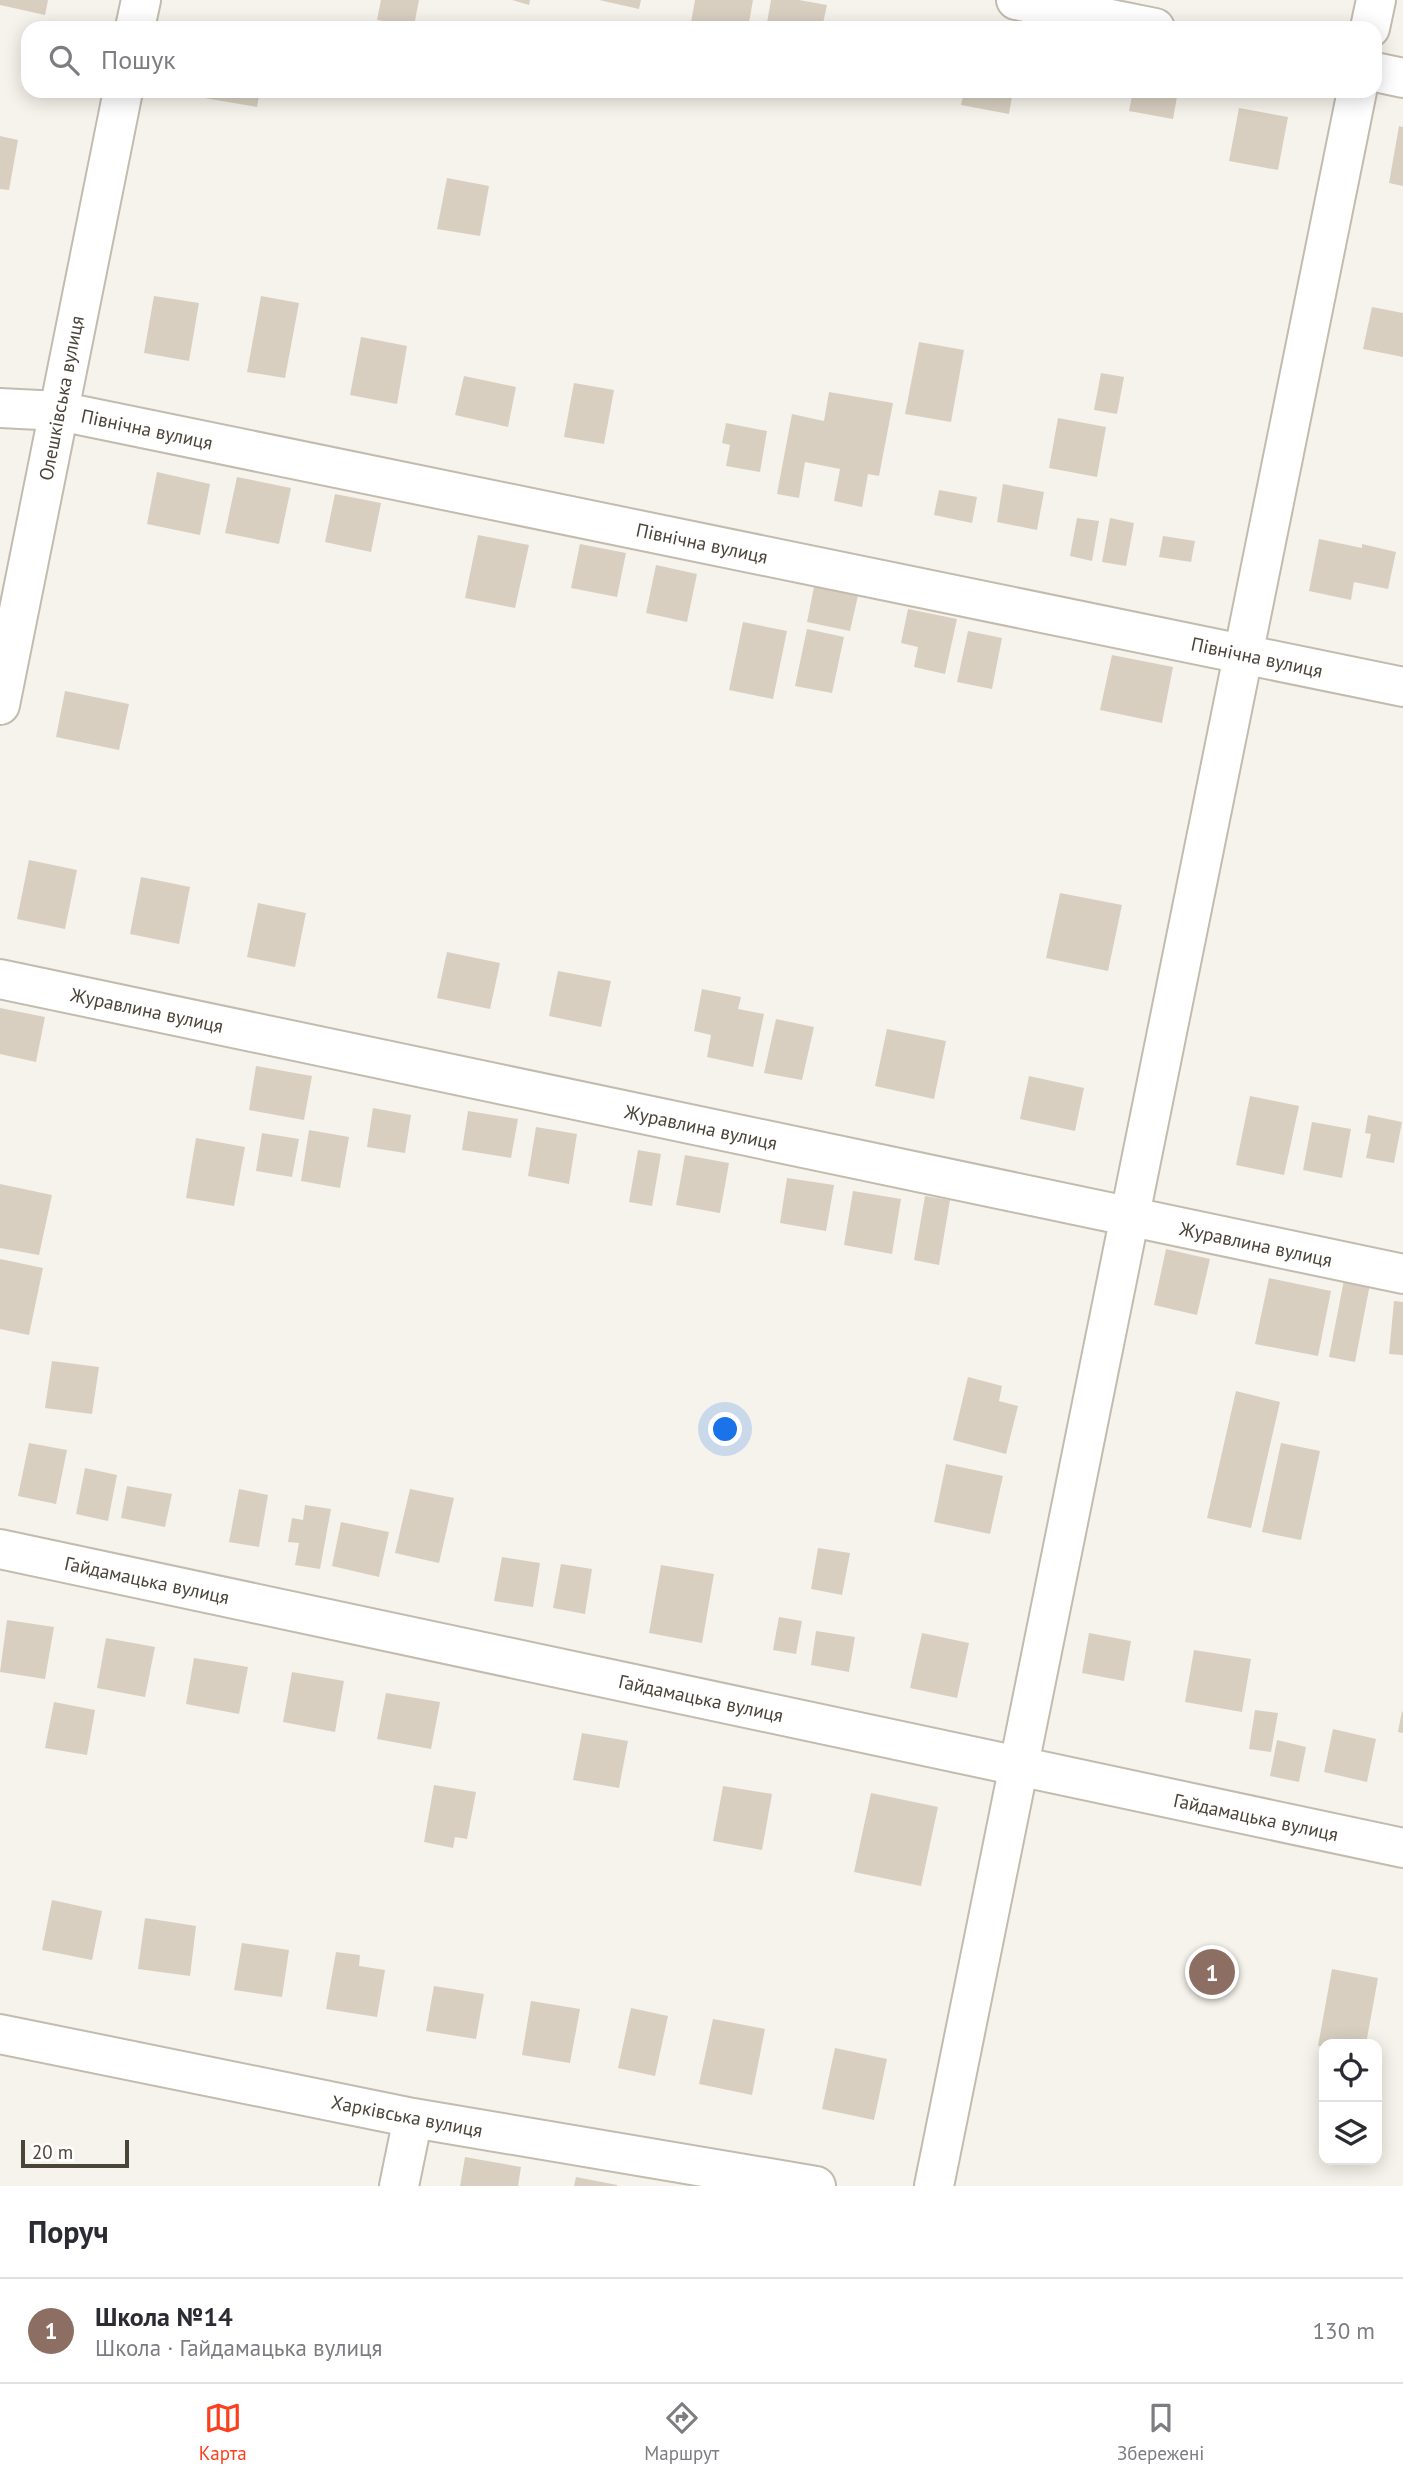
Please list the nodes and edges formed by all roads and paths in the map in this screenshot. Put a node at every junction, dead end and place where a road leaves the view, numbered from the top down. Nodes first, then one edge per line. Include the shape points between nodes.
1 (141, 0) edge
2 (1017, 0) edge
3 (1376, 0) edge
4 (136, 21) edge
5 (1120, 21) edge
6 (1372, 21) edge
7 (1382, 74) edge
8 (1403, 78) edge
9 (122, 98) edge
10 (1356, 98) edge
11 (0, 408) edge
12 (59, 411) junction
13 (1243, 654) junction
14 (1403, 687) edge
15 (0, 705) edge
16 (0, 979) edge
17 (1130, 1217) junction
18 (1403, 1274) edge
19 (0, 1549) edge
20 (1019, 1766) junction
21 (1403, 1848) edge
22 (0, 2034) edge
23 (413, 2118) junction
24 (399, 2186) edge
25 (816, 2186) edge
26 (934, 2186) edge

1 - 4 street
2 - 5 street
3 - 6 street
7 - 8 street
9 - 12 street, Олешківська вулиця
10 - 13 street
11 - 12 street, Північна вулиця
12 - 13 street, Північна вулиця
12 - 15 street, Олешківська вулиця
13 - 14 street, Північна вулиця
13 - 17 street
16 - 17 street, Журавлина вулиця
17 - 18 street, Журавлина вулиця
17 - 20 street
19 - 20 street, Гайдамацька вулиця
20 - 21 street, Гайдамацька вулиця
20 - 26 street
22 - 23 street, Харківська вулиця
23 - 24 street
23 - 25 street, Харківська вулиця

